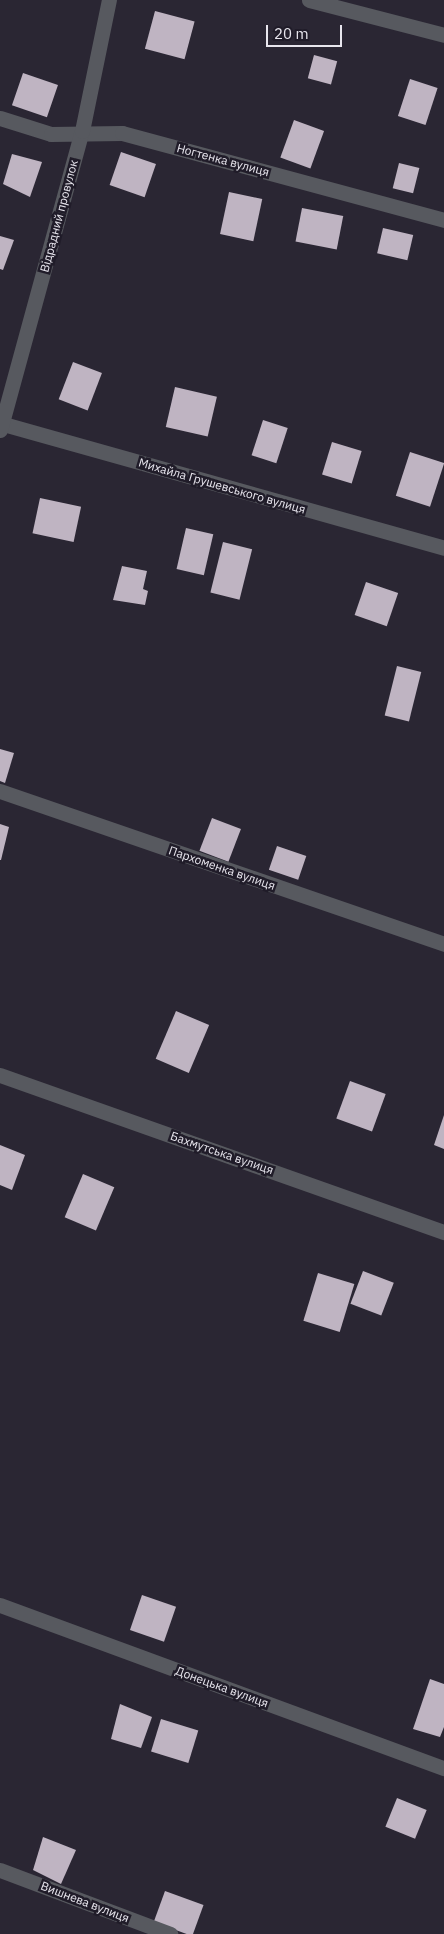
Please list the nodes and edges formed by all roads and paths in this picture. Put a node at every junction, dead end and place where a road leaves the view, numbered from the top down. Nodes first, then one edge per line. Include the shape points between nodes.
1 (109, 0) edge
2 (309, 0) edge
3 (444, 35) edge
4 (0, 118) edge
5 (82, 131) junction
6 (444, 220) edge
7 (1, 426) edge
8 (444, 548) edge
9 (0, 791) edge
10 (444, 944) edge
11 (0, 1075) edge
12 (444, 1232) edge
13 (0, 1605) edge
14 (444, 1768) edge
15 (0, 1870) edge
16 (170, 1934) edge

1 - 5 street, Відрадний провулок
2 - 3 street
4 - 5 street, Ногтенка вулиця via 51,134
5 - 6 street, Ногтенка вулиця via 122,133
5 - 7 street, Відрадний провулок
7 - 8 street, Михайла Грушевського вулиця
9 - 10 street, Пархоменка вулиця
11 - 12 street, Бахмутська вулиця
13 - 14 street, Донецька вулиця
15 - 16 street, Вишнева вулиця

